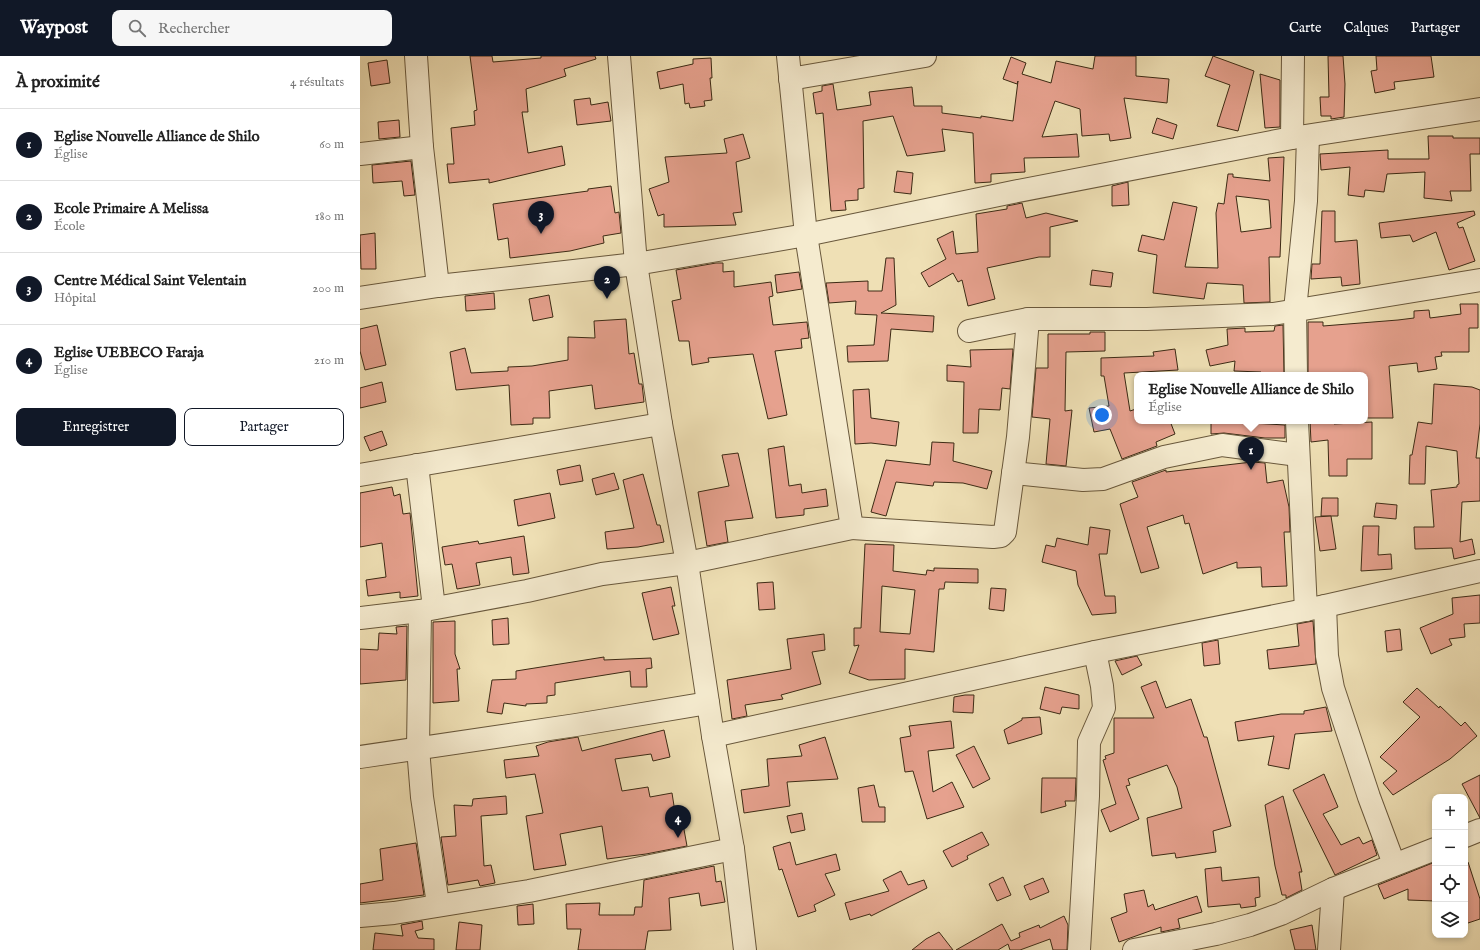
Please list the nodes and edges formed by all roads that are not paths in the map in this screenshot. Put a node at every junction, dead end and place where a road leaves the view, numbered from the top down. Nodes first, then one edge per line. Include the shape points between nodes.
1 (416, 56) edge
2 (619, 56) edge
3 (788, 56) edge
4 (925, 56) edge
5 (1293, 56) edge
6 (790, 79) junction
7 (1480, 109) edge
8 (1300, 137) junction
9 (422, 147) junction
10 (360, 154) edge
11 (806, 235) junction
12 (636, 264) junction
13 (1480, 280) edge
14 (438, 286) junction
15 (360, 298) edge
16 (1295, 310) junction
17 (1028, 319) junction
18 (969, 331) dead end
19 (1296, 372) edge
20 (661, 424) junction
21 (1297, 424) edge
22 (1298, 455) junction
23 (417, 465) junction
24 (1013, 473) junction
25 (360, 475) edge
26 (852, 528) junction
27 (688, 563) junction
28 (1480, 571) edge
29 (1316, 608) junction
30 (427, 609) junction
31 (360, 618) edge
32 (1095, 652) junction
33 (708, 703) junction
34 (713, 736) junction
35 (418, 748) junction
36 (360, 757) edge
37 (1480, 830) edge
38 (1468, 835) edge
39 (733, 849) junction
40 (1432, 850) edge
41 (1394, 864) junction
42 (1333, 889) junction
43 (438, 904) junction
44 (360, 916) edge
45 (745, 950) edge
46 (1079, 950) edge
47 (1134, 950) edge
48 (1328, 950) edge

1 - 9 street
2 - 12 street
3 - 6 street
4 - 6 street
5 - 8 street
6 - 11 street
7 - 8 street
8 - 11 street
8 - 16 street via 1306,201
9 - 10 street
9 - 14 street
11 - 12 street
11 - 26 street
12 - 14 street
12 - 20 street
13 - 16 street
14 - 15 street
16 - 17 street via 1272,314 1147,319
16 - 19 street
17 - 18 street
17 - 24 street
20 - 23 street
20 - 27 street
21 - 22 street
22 - 24 street via 1222,445 1164,457 1102,479 1083,480
22 - 29 street
23 - 25 street
23 - 30 street
24 - 26 street via 1005,532 1001,536
26 - 27 street
27 - 30 street via 602,574
27 - 33 street
28 - 29 street
29 - 32 street
29 - 41 street via 1333,688
30 - 31 street
30 - 35 street
32 - 34 street
32 - 46 street via 1104,708 1088,742 1088,796
33 - 34 street
33 - 35 street
34 - 39 street
35 - 36 street
35 - 43 street via 422,797
37 - 38 street
39 - 43 street via 529,891
39 - 45 street
40 - 41 street
41 - 42 street
42 - 47 street via 1281,914 1250,925
42 - 48 street
43 - 44 street via 394,913

